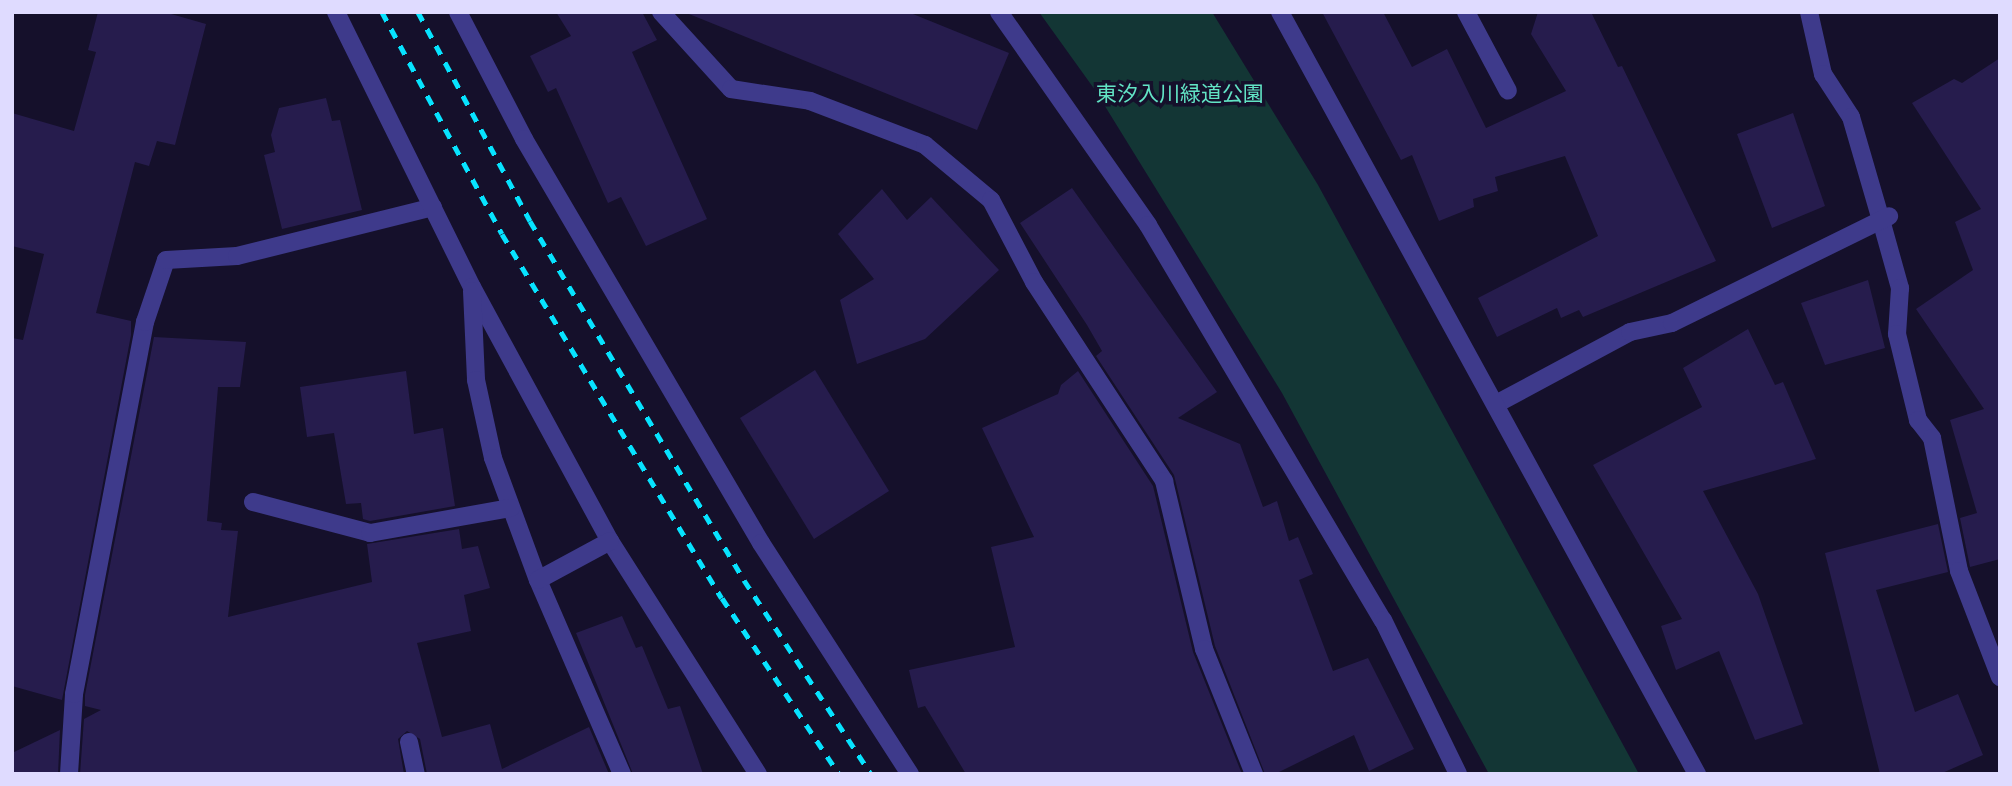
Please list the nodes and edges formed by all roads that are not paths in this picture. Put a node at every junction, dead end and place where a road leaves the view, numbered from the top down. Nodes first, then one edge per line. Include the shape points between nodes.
1 (336, 12) edge
2 (457, 12) edge
3 (661, 12) edge
4 (999, 12) edge
5 (1280, 12) edge
6 (1466, 12) edge
7 (1809, 12) edge
8 (1508, 91) dead end
9 (433, 206) junction
10 (1886, 218) junction
11 (472, 287) junction
12 (1496, 404) junction
13 (253, 502) dead end
14 (511, 508) junction
15 (610, 541) junction
16 (538, 580) junction
17 (2000, 677) edge
18 (409, 742) dead end
19 (69, 774) edge
20 (416, 774) edge
21 (622, 774) edge
22 (758, 774) edge
23 (910, 774) edge
24 (1254, 774) edge
25 (1458, 774) edge
26 (1697, 774) edge

1 - 9 street
2 - 23 street via 524,139 761,543
3 - 24 street via 731,89 810,101 925,145 991,200 1034,282 1164,481 1204,649
4 - 25 street via 1155,237 1383,620
5 - 12 street
6 - 8 street
7 - 10 street via 1822,74 1851,117
9 - 11 street
9 - 19 street via 237,256 166,260 145,322 74,694
10 - 12 street via 1672,323 1630,332
10 - 17 street via 1900,288 1897,334 1918,420 1933,438 1959,571
11 - 14 street via 476,380 493,458
11 - 15 street
12 - 26 street
13 - 14 street via 370,533
14 - 16 street
15 - 16 street
15 - 22 street
16 - 21 street
18 - 20 street

